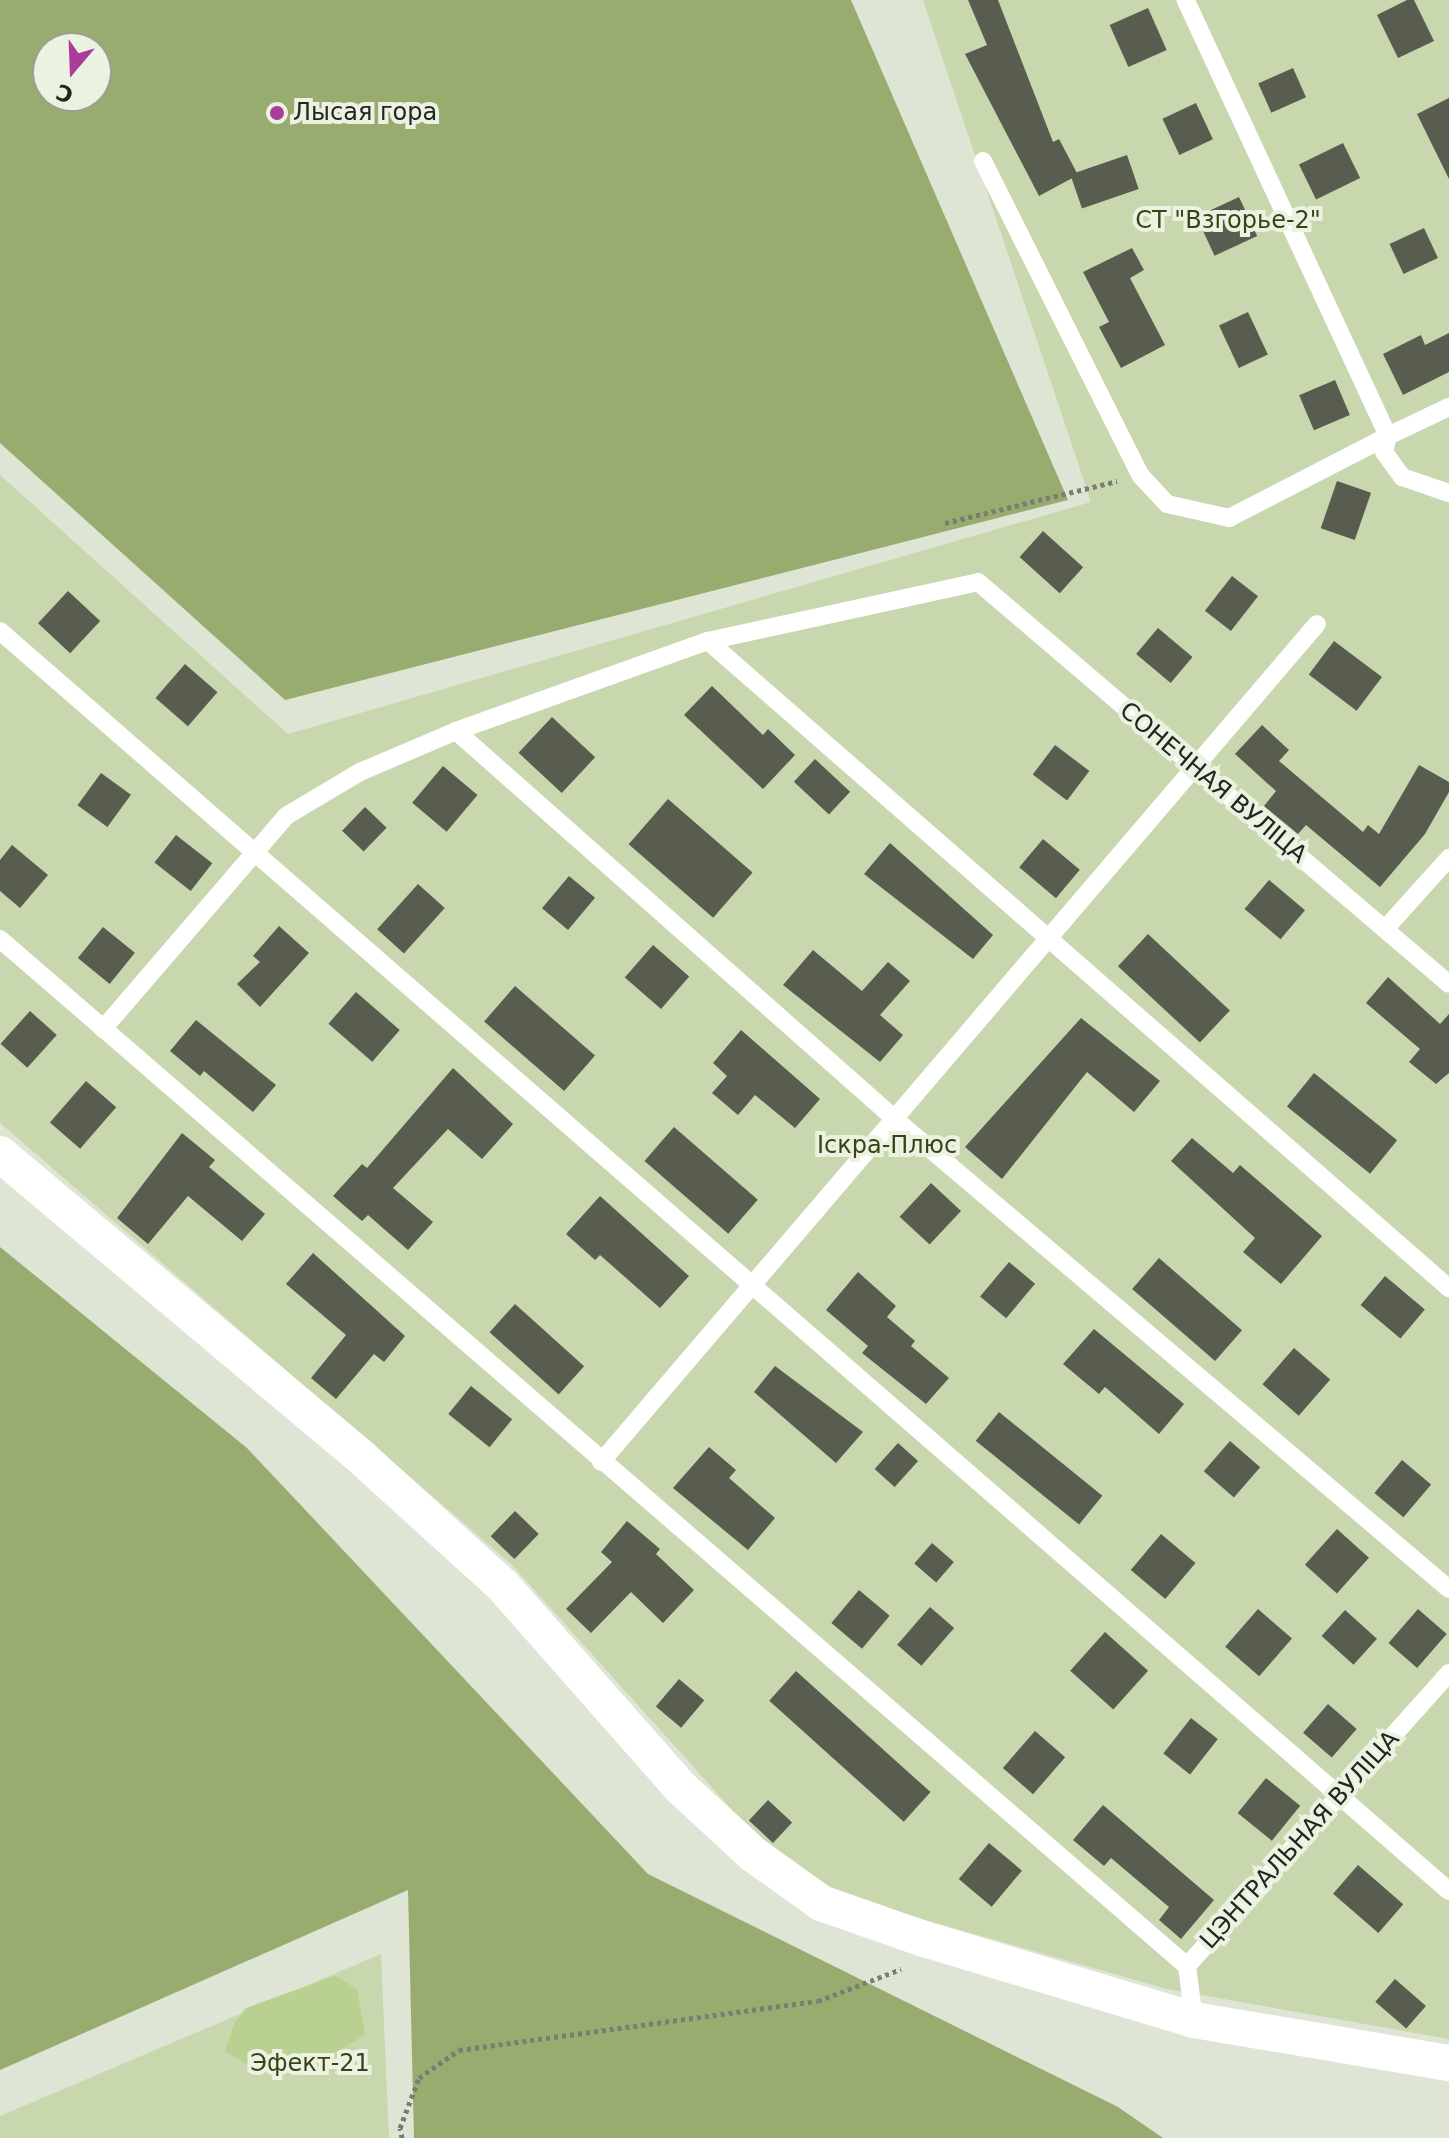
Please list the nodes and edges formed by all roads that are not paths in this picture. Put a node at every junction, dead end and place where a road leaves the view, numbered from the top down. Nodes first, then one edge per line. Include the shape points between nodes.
1 (1186, 0) edge
2 (983, 161) dead end
3 (1449, 407) edge
4 (1388, 436) junction
5 (1449, 493) edge
6 (1317, 624) dead end
7 (0, 631) edge
8 (708, 641) junction
9 (456, 731) junction
10 (1193, 766) junction
11 (254, 850) junction
12 (1449, 858) edge
13 (1385, 929) junction
14 (0, 939) edge
15 (1047, 942) junction
16 (1449, 984) edge
17 (103, 1029) junction
18 (896, 1120) junction
19 (0, 1154) edge
20 (752, 1286) junction
21 (1449, 1288) edge
22 (601, 1462) junction
23 (1449, 1589) edge
24 (1449, 1673) edge
25 (1343, 1794) junction
26 (1449, 1891) edge
27 (1187, 1966) junction
28 (1194, 2020) junction
29 (1449, 2063) edge

1 - 4 lane
2 - 4 lane via 1141,476 1167,504 1229,518
3 - 4 lane
4 - 5 lane via 1384,452 1389,466 1402,477
6 - 10 lane
7 - 11 lane
8 - 9 lane
8 - 10 lane, СОНЕЧНАЯ ВУЛІЦА via 978,582
8 - 15 lane via 861,771
9 - 11 lane via 360,772 286,816
9 - 18 lane
10 - 13 lane, СОНЕЧНАЯ ВУЛІЦА
10 - 15 lane
11 - 17 lane
11 - 20 lane
12 - 13 lane
13 - 16 lane, СОНЕЧНАЯ ВУЛІЦА
14 - 17 lane
15 - 18 lane
15 - 21 lane
17 - 22 lane
18 - 20 lane
18 - 23 lane
19 - 28 street via 362,1458 503,1586 680,1787 754,1855 821,1903
20 - 22 lane
20 - 25 lane
22 - 27 lane
24 - 25 lane, ЦЭНТРАЛЬНАЯ ВУЛІЦА
25 - 26 lane
25 - 27 lane, ЦЭНТРАЛЬНАЯ ВУЛІЦА
27 - 28 lane, ЦЭНТРАЛЬНАЯ ВУЛІЦА
28 - 29 street

